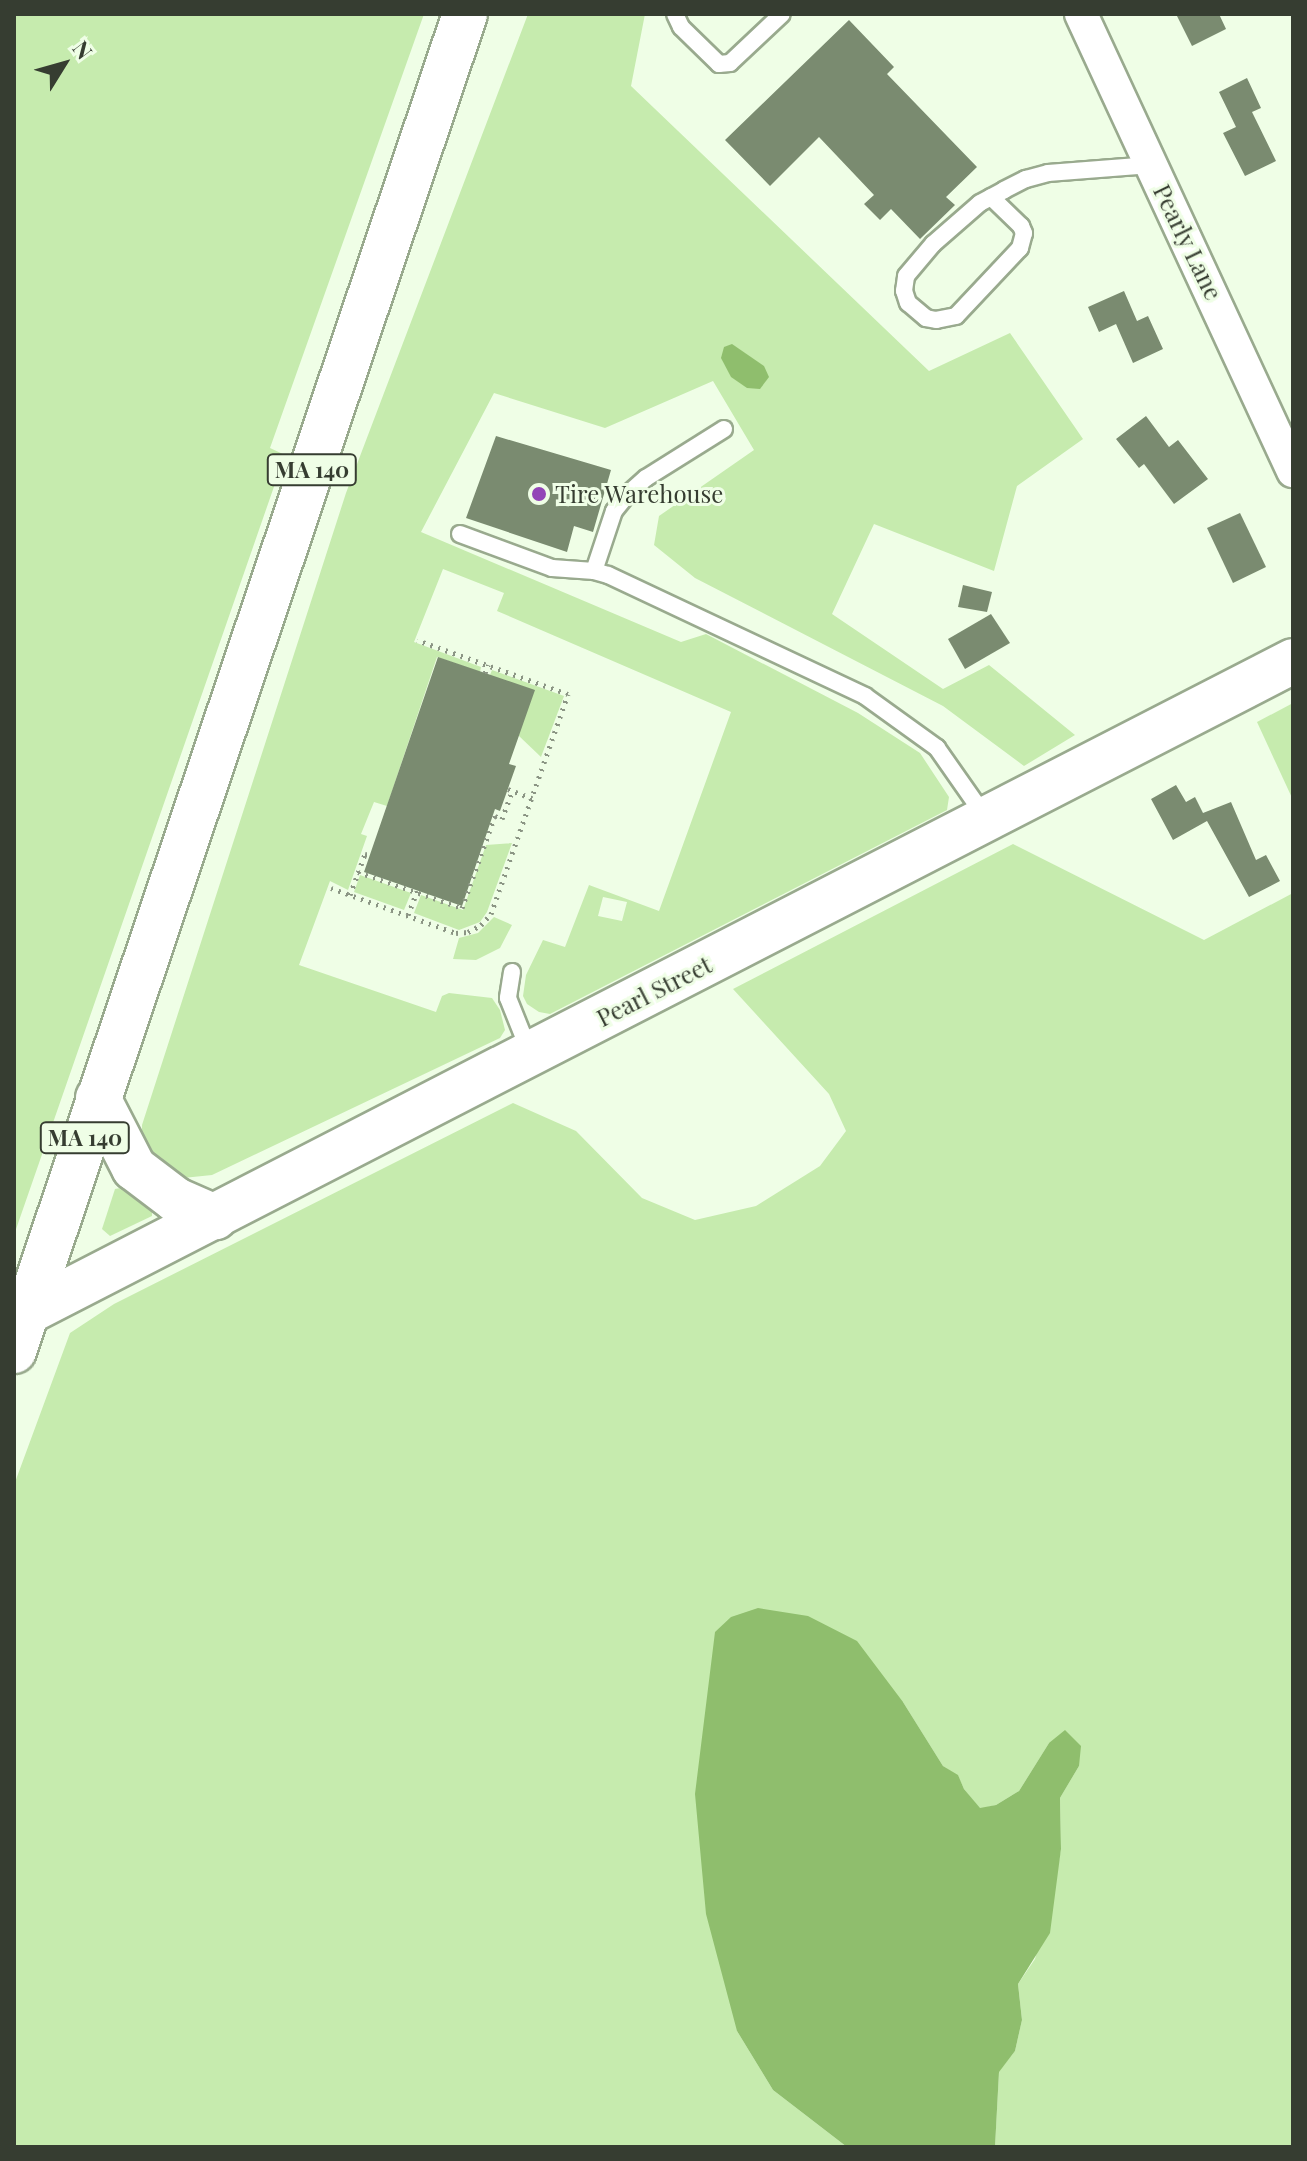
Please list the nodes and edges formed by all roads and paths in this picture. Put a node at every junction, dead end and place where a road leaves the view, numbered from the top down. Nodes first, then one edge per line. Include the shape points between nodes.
1 (465, 14) edge
2 (675, 14) edge
3 (782, 14) edge
4 (1081, 14) edge
5 (1151, 165) junction
6 (991, 197) junction
7 (724, 429) dead end
8 (1293, 471) edge
9 (460, 534) dead end
10 (594, 571) junction
11 (417, 640) dead end
12 (1293, 661) edge
13 (488, 665) junction
14 (485, 673) dead end
15 (532, 798) junction
16 (987, 820) junction
17 (370, 855) dead end
18 (358, 872) junction
19 (331, 888) dead end
20 (417, 891) junction
21 (350, 895) junction
22 (408, 915) junction
23 (512, 972) dead end
24 (531, 1055) junction
25 (98, 1098) junction
26 (215, 1217) junction
27 (18, 1328) edge

1 - 25 main road, MA 140
2 - 3 lane via 681,27 719,64 730,63
4 - 5 street, Pearly Lane
5 - 6 lane via 1048,173
5 - 8 street, Pearly Lane
6 - 6 lane via 933,244 906,276 908,303 926,318 956,316 1020,248 1021,226
7 - 10 lane via 628,494 614,511
9 - 10 lane via 552,568
10 - 16 lane via 865,696 937,748
11 - 13 path
12 - 16 main road, Pearl Street
13 - 14 path
13 - 15 path via 568,694
15 - 20 path via 510,790 502,819 495,816 462,908
15 - 22 path via 491,914 481,925 462,934
16 - 24 main road, Pearl Street
17 - 18 path via 365,854
18 - 20 path
18 - 21 path
19 - 21 path
20 - 22 path
21 - 22 path
23 - 24 lane via 508,998
24 - 26 main road, Pearl Street
25 - 26 main road via 134,1168 176,1200
25 - 27 main road, MA 140
26 - 27 main road, Pearl Street

